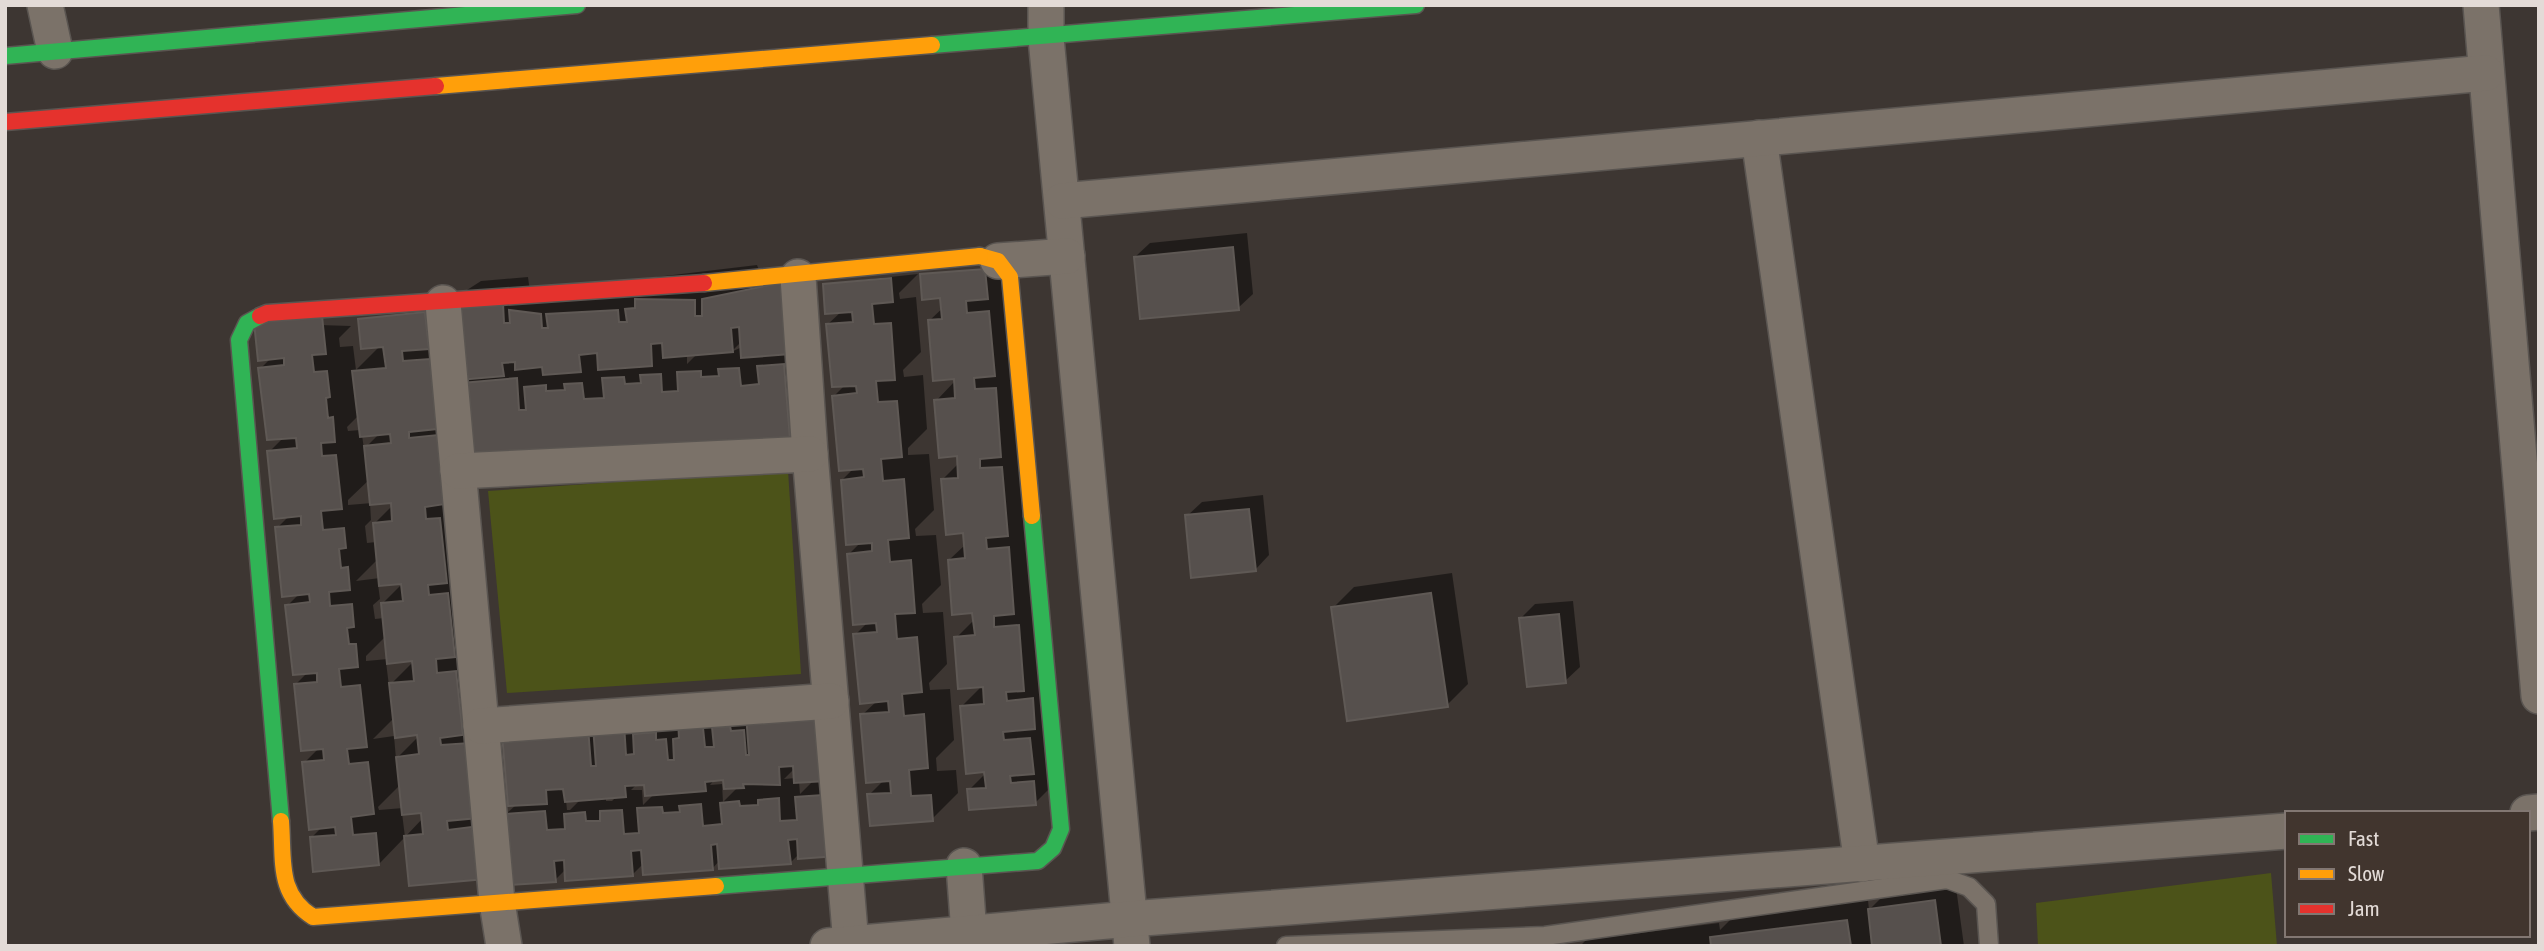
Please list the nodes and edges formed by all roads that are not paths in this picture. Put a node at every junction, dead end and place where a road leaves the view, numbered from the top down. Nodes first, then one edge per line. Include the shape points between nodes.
1 (44, 5) edge
2 (576, 5) edge
3 (1416, 5) edge
4 (2481, 5) edge
5 (1046, 21) edge
6 (55, 51) junction
7 (5, 56) edge
8 (2486, 73) junction
9 (5, 122) edge
10 (1759, 138) junction
11 (1062, 201) junction
12 (1067, 256) junction
13 (998, 261) junction
14 (799, 277) junction
15 (443, 303) junction
16 (810, 454) junction
17 (458, 471) junction
18 (2539, 696) edge
19 (831, 701) junction
20 (481, 726) junction
21 (2285, 831) edge
22 (1862, 864) junction
23 (964, 866) junction
24 (847, 874) junction
25 (497, 902) junction
26 (1131, 932) edge
27 (969, 933) junction
28 (1546, 941) edge
29 (840, 945) edge
30 (504, 946) edge
31 (1286, 946) edge
32 (1989, 946) edge

1 - 6 street
2 - 6 street
3 - 5 street
4 - 8 street
5 - 9 street
5 - 11 street
6 - 7 street
8 - 10 street
8 - 18 street
10 - 11 street
10 - 22 street
11 - 12 street
12 - 13 street
12 - 26 street
13 - 14 street via 980,256
13 - 23 street via 1010,276 1061,829 1053,848 1038,861
14 - 15 street
14 - 16 street
15 - 17 street
15 - 25 street via 267,313 247,323 239,340 287,890 296,906 313,917
16 - 17 street
16 - 19 street
17 - 20 street
19 - 20 street
19 - 24 street
20 - 25 street
21 - 22 street
22 - 26 street
23 - 24 street
23 - 27 street
24 - 25 street
24 - 29 street
25 - 30 street
26 - 27 street
27 - 29 street
28 - 31 lane
28 - 32 lane via 1948,879 1969,887 1986,904

